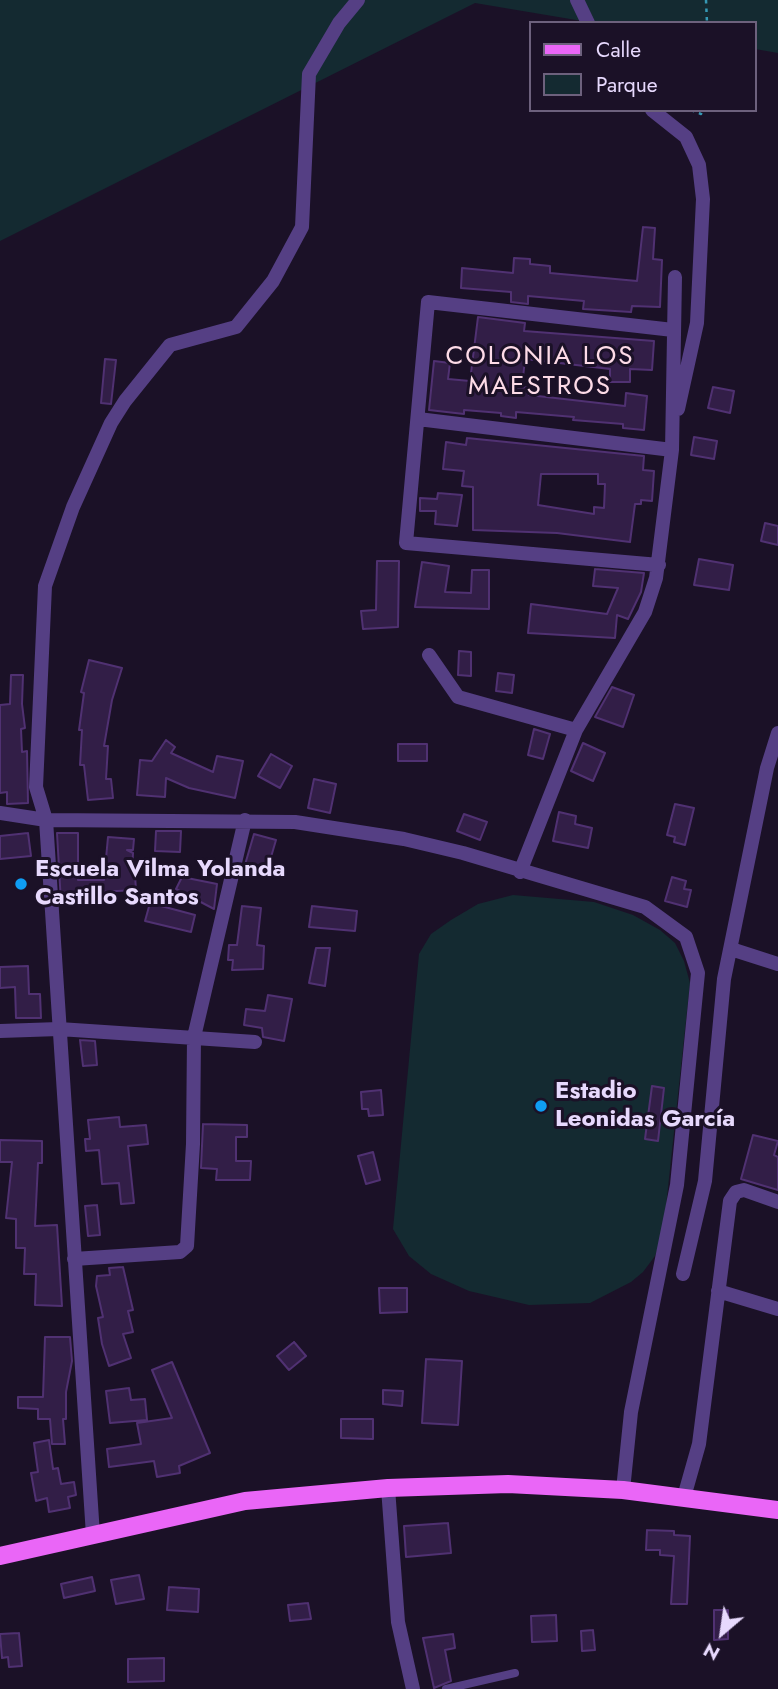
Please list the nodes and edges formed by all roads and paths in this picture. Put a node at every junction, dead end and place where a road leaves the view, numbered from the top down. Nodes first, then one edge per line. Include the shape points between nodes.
1 (358, 0) edge
2 (577, 0) edge
3 (706, 0) edge
4 (587, 21) edge
5 (707, 21) edge
6 (655, 112) edge
7 (675, 277) dead end
8 (673, 330) junction
9 (418, 419) junction
10 (672, 435) junction
11 (672, 450) junction
12 (659, 565) junction
13 (429, 655) dead end
14 (576, 730) junction
15 (778, 733) edge
16 (0, 813) edge
17 (46, 820) junction
18 (245, 820) junction
19 (520, 872) junction
20 (730, 949) junction
21 (778, 964) edge
22 (59, 1030) junction
23 (0, 1031) edge
24 (194, 1037) junction
25 (255, 1042) dead end
26 (778, 1202) edge
27 (74, 1259) junction
28 (683, 1274) dead end
29 (718, 1291) junction
30 (778, 1309) edge
31 (388, 1488) junction
32 (623, 1490) junction
33 (684, 1497) junction
34 (778, 1510) edge
35 (93, 1535) junction
36 (0, 1556) edge
37 (515, 1673) dead end
38 (413, 1689) edge
39 (446, 1689) edge

1 - 17 street via 309,74 302,228 272,281 236,327 170,345 111,423 73,508 45,586 36,787
2 - 4 street
3 - 5 path
6 - 10 street via 686,137 699,165 703,199 697,323
7 - 8 street
8 - 9 street via 428,302
8 - 10 street
9 - 11 street
9 - 12 street via 406,542
10 - 11 street
11 - 12 street
12 - 14 street via 645,612
13 - 14 street via 458,697
14 - 19 street
15 - 20 street
16 - 17 street
17 - 18 street
17 - 22 street
18 - 19 street via 295,822 404,839
18 - 24 street
19 - 32 street via 645,907 686,937 698,973 677,1185 631,1412
20 - 21 street
20 - 28 street via 705,1181
22 - 23 street
22 - 24 street
22 - 27 street
24 - 25 street
24 - 27 street via 187,1246 180,1252
26 - 29 street via 744,1190 730,1200
27 - 35 street
29 - 30 street
29 - 33 street via 699,1444
31 - 32 main road via 508,1484
31 - 35 main road via 245,1501
31 - 38 street via 398,1622
32 - 33 main road
33 - 34 main road
35 - 36 main road
37 - 39 lane

